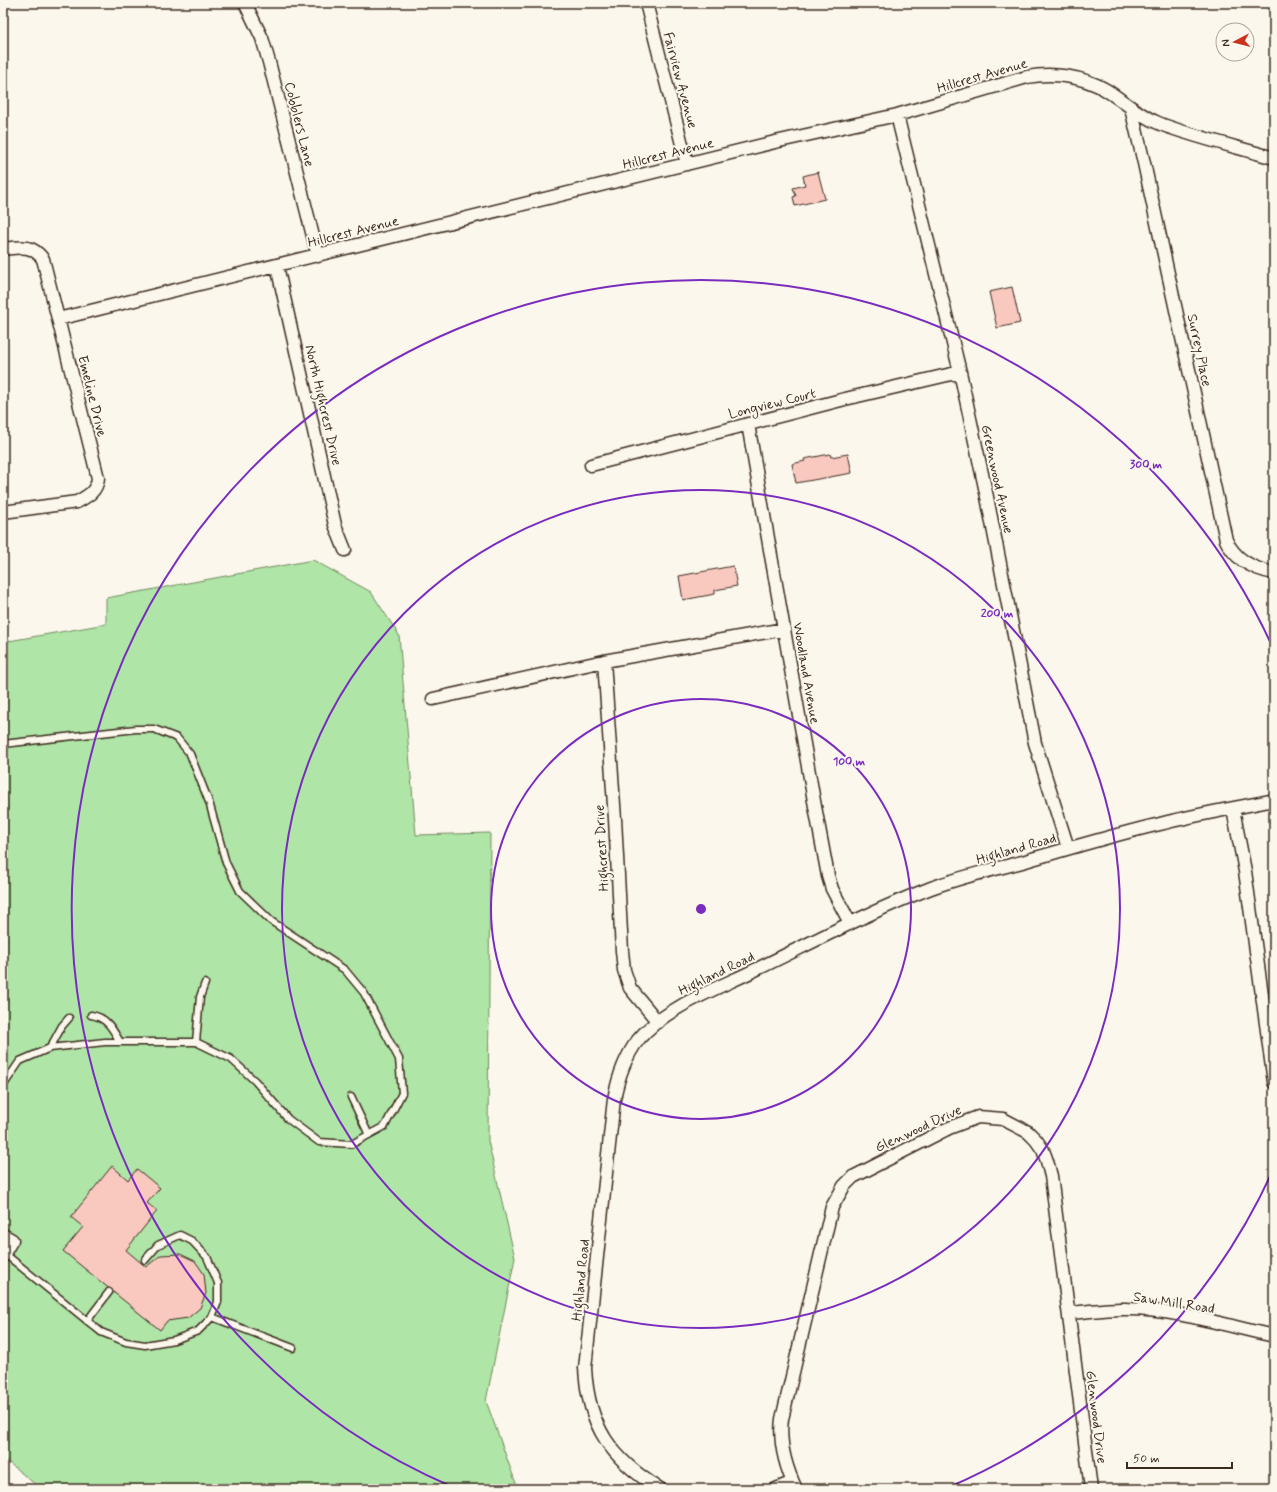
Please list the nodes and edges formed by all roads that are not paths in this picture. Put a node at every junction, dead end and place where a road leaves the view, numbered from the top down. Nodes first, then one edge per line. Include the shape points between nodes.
1 (245, 3) edge
2 (646, 3) edge
3 (1131, 108) junction
4 (897, 115) junction
5 (1274, 158) edge
6 (687, 164) junction
7 (3, 249) edge
8 (318, 256) junction
9 (277, 266) junction
10 (58, 319) junction
11 (960, 372) junction
12 (748, 424) junction
13 (591, 465) dead end
14 (3, 512) edge
15 (345, 550) dead end
16 (1274, 573) edge
17 (784, 629) junction
18 (604, 662) junction
19 (433, 699) dead end
20 (3, 744) edge
21 (1274, 800) edge
22 (1233, 809) junction
23 (1068, 848) junction
24 (850, 923) junction
25 (205, 983) dead end
26 (91, 1015) dead end
27 (69, 1018) dead end
28 (658, 1022) junction
29 (120, 1042) junction
30 (196, 1042) junction
31 (50, 1048) junction
32 (1274, 1082) edge
33 (3, 1086) edge
34 (351, 1097) dead end
35 (369, 1135) junction
36 (3, 1235) edge
37 (3, 1254) edge
38 (145, 1260) dead end
39 (109, 1292) dead end
40 (1068, 1313) junction
41 (212, 1318) junction
42 (87, 1321) junction
43 (1274, 1336) edge
44 (293, 1348) dead end
45 (794, 1486) edge
46 (660, 1489) edge
47 (776, 1489) edge
48 (1091, 1489) edge

1 - 8 street, Cobblers Lane via 268,56
2 - 6 street, Fairview Avenue
3 - 4 street, Hillcrest Avenue via 1088,82 1042,74
3 - 5 street, Hillcrest Avenue via 1162,125
3 - 16 street, Surrey Place via 1226,540 1237,557 1262,571
4 - 6 street, Hillcrest Avenue
4 - 11 street, Greenwood Avenue
6 - 8 street, Hillcrest Avenue
7 - 10 street, Emeline Drive via 22,246 31,248 44,259
8 - 9 street, Hillcrest Avenue
9 - 10 street, Hillcrest Avenue
9 - 15 street, North Highcrest Drive via 335,525
10 - 14 street, Emeline Drive via 97,472 97,483 94,491 78,502
11 - 12 street, Longview Court
11 - 23 street, Greenwood Avenue via 1035,743
12 - 13 street, Longview Court
12 - 17 street, Woodland Avenue
17 - 18 street
17 - 24 street, Woodland Avenue via 828,876
18 - 19 street
18 - 28 street, Highcrest Drive via 624,970 630,988
20 - 35 lane via 136,729 154,729 177,738 190,754 209,802 226,863 240,891 271,921 345,970 364,993 399,1059 402,1093 385,1126
21 - 22 street, Highland Road
22 - 23 street, Highland Road via 1161,823
22 - 32 street via 1245,871
23 - 24 street, Highland Road via 933,887
24 - 28 street, Highland Road via 676,1008
25 - 30 lane via 200,997
26 - 29 lane via 98,1016 108,1023
27 - 31 lane
28 - 46 street, Highland Road via 638,1040 618,1079 585,1368 587,1395 598,1428 610,1447 626,1464
29 - 30 lane
29 - 31 lane
30 - 35 lane via 231,1059 255,1081 288,1119 319,1142 352,1144
31 - 33 lane via 20,1061
34 - 35 lane
36 - 37 street via 12,1240
37 - 42 lane
38 - 41 lane via 158,1245 180,1235 192,1241 207,1257 218,1283 218,1302
39 - 42 lane
40 - 43 street, Saw Mill Road via 1126,1309 1152,1311
40 - 45 street, Glenwood Drive via 1051,1176 1043,1150 1028,1132 1003,1119 978,1117 949,1128 853,1177 844,1186 832,1207 782,1419 784,1454
40 - 48 street, Glenwood Drive
41 - 42 lane via 198,1331 174,1340 145,1345 126,1342 101,1332
41 - 44 lane
45 - 47 street

